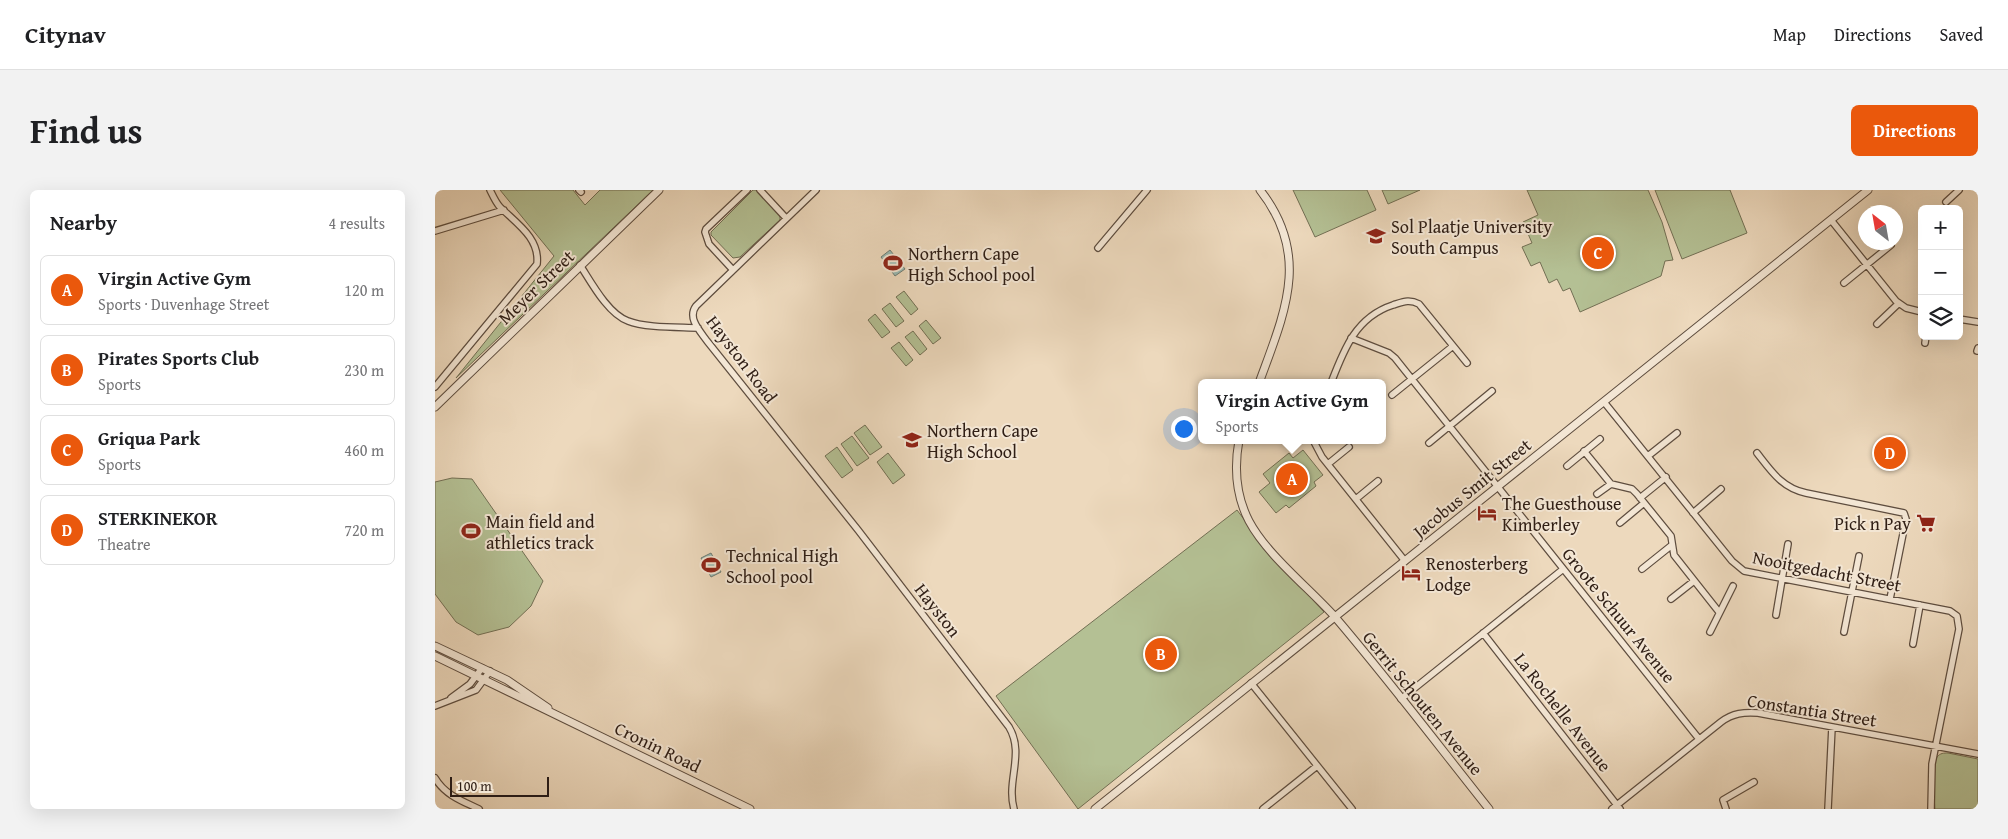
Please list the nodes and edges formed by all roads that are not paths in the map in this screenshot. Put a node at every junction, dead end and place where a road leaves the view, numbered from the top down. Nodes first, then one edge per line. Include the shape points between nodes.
1 (490, 190) edge
2 (659, 190) edge
3 (747, 190) edge
4 (760, 190) edge
5 (816, 190) edge
6 (1147, 190) edge
7 (1260, 190) edge
8 (1868, 190) edge
9 (1959, 190) edge
10 (1945, 202) dead end
11 (504, 210) junction
12 (786, 218) junction
13 (1831, 220) junction
14 (435, 231) edge
15 (1098, 248) dead end
16 (1885, 250) edge
17 (580, 265) junction
18 (1867, 265) junction
19 (733, 270) junction
20 (1844, 283) dead end
21 (1898, 304) junction
22 (1918, 311) edge
23 (1963, 320) edge
24 (1978, 322) edge
25 (1877, 324) dead end
26 (698, 328) junction
27 (1351, 338) junction
28 (1453, 346) junction
29 (1467, 363) dead end
30 (1260, 379) edge
31 (1333, 379) edge
32 (1412, 379) junction
33 (435, 387) edge
34 (1492, 391) dead end
35 (1392, 395) dead end
36 (1604, 402) junction
37 (435, 407) edge
38 (1448, 428) junction
39 (1677, 433) dead end
40 (1600, 439) dead end
41 (1429, 443) dead end
42 (1239, 444) edge
43 (1315, 444) edge
44 (790, 446) joint
45 (1349, 448) dead end
46 (1585, 451) junction
47 (1757, 453) dead end
48 (1648, 456) junction
49 (1328, 464) junction
50 (1567, 466) dead end
51 (1666, 478) junction
52 (1378, 481) dead end
53 (1611, 484) junction
54 (1496, 486) junction
55 (1721, 489) dead end
56 (1597, 494) dead end
57 (1640, 498) junction
58 (1356, 499) junction
59 (1644, 503) junction
60 (1693, 513) junction
61 (1620, 523) dead end
62 (1789, 544) dead end
63 (1672, 545) junction
64 (1859, 556) dead end
65 (1405, 561) junction
66 (1643, 569) dead end
67 (1563, 570) junction
68 (1782, 579) junction
69 (1694, 581) junction
70 (1733, 586) dead end
71 (1851, 592) junction
72 (1671, 599) dead end
73 (1890, 599) junction
74 (1920, 605) junction
75 (1719, 612) junction
76 (1776, 616) dead end
77 (1334, 617) junction
78 (1710, 632) dead end
79 (1844, 632) dead end
80 (1483, 633) junction
81 (1913, 644) dead end
82 (435, 646) edge
83 (435, 656) edge
84 (482, 668) junction
85 (489, 671) junction
86 (476, 676) junction
87 (485, 680) junction
88 (1251, 683) junction
89 (1401, 699) junction
90 (445, 702) junction
91 (435, 706) edge
92 (552, 712) junction
93 (1832, 727) junction
94 (1699, 740) junction
95 (1936, 747) junction
96 (1978, 754) edge
97 (1317, 766) junction
98 (435, 778) edge
99 (1754, 782) dead end
100 (1616, 808) edge
101 (479, 809) edge
102 (750, 809) edge
103 (1014, 809) edge
104 (1095, 809) edge
105 (1263, 809) edge
106 (1352, 809) edge
107 (1489, 809) edge
108 (1726, 809) edge
109 (1828, 809) edge
110 (1931, 809) edge

1 - 11 street
2 - 17 street, Meyer Street
3 - 19 street via 705,232 709,244
4 - 12 street
5 - 12 street, Hayston Road
6 - 15 street
7 - 30 street via 1281,226 1290,268 1285,311
8 - 13 street, Jacobus Smit Street
9 - 10 street
11 - 14 street
11 - 33 street via 534,243 537,264
12 - 19 street, Hayston Road
13 - 18 street
13 - 36 street, Jacobus Smit Street
16 - 18 street
17 - 26 street via 606,303 628,322
17 - 37 street, Meyer Street
18 - 20 street
18 - 21 street
19 - 26 street, Hayston Road via 693,308 692,318
21 - 22 street
21 - 25 street
23 - 24 street
26 - 44 street, Hayston Road
27 - 28 street via 1373,313 1410,301 1419,304
27 - 31 street
27 - 32 street, Groote Schuur Avenue via 1389,353
28 - 29 street
28 - 32 street
32 - 35 street
32 - 38 street, Groote Schuur Avenue
34 - 38 street
36 - 48 street, Nooitgedacht Street
36 - 54 street, Jacobus Smit Street
38 - 41 street
38 - 54 street, Groote Schuur Avenue
39 - 48 street
40 - 46 street
42 - 77 street, Gerrit Schouten Avenue via 1236,476 1249,521 1260,539
43 - 49 street
44 - 103 street, Hayston via 1009,727 1017,754 1012,791
45 - 49 street
46 - 50 street
46 - 53 street
47 - 73 street via 1778,479 1798,491 1903,512 1906,519
48 - 51 street, Nooitgedacht Street
49 - 58 street
51 - 57 street
51 - 60 street, Nooitgedacht Street
52 - 58 street
53 - 56 street
53 - 57 street via 1632,489
54 - 65 street, Jacobus Smit Street
54 - 67 street, Groote Schuur Avenue
55 - 60 street
57 - 59 street
58 - 65 street
59 - 61 street
59 - 63 street via 1671,536
60 - 68 street, Nooitgedacht Street via 1740,569
62 - 68 street
63 - 66 street
63 - 69 street via 1674,555
64 - 71 street
65 - 77 street, Jacobus Smit Street
67 - 80 street
67 - 94 street, Groote Schuur Avenue
68 - 71 street, Nooitgedacht Street
68 - 76 street
69 - 72 street
69 - 75 street
70 - 75 street
71 - 73 street, Nooitgedacht Street
71 - 79 street
73 - 74 street, Nooitgedacht Street
74 - 81 street
74 - 95 street, Nooitgedacht Street via 1953,612 1958,618 1959,629
75 - 78 street
77 - 88 street, Jacobus Smit Street
77 - 89 street, Gerrit Schouten Avenue
80 - 89 street
80 - 100 street, La Rochelle Avenue
82 - 84 street, Cronin Road
83 - 86 street, Cronin Road
84 - 85 street, Cronin Road
84 - 86 street
85 - 87 street
85 - 92 street, Cronin Road via 543,703
86 - 87 street, Cronin Road
86 - 90 street
87 - 90 street via 470,694
87 - 92 street, Cronin Road
88 - 97 street
88 - 104 street, Jacobus Smit Street
89 - 107 street, Gerrit Schouten Avenue
90 - 91 street
92 - 102 street, Cronin Road
93 - 94 street, Constantia Street via 1742,712 1726,718
93 - 95 street, Constantia Street
93 - 109 street
94 - 100 street, Constantia Street
95 - 96 street, Constantia Street
95 - 110 street via 1931,774
97 - 105 street
97 - 106 street
98 - 101 street via 447,793
99 - 108 street via 1723,800

